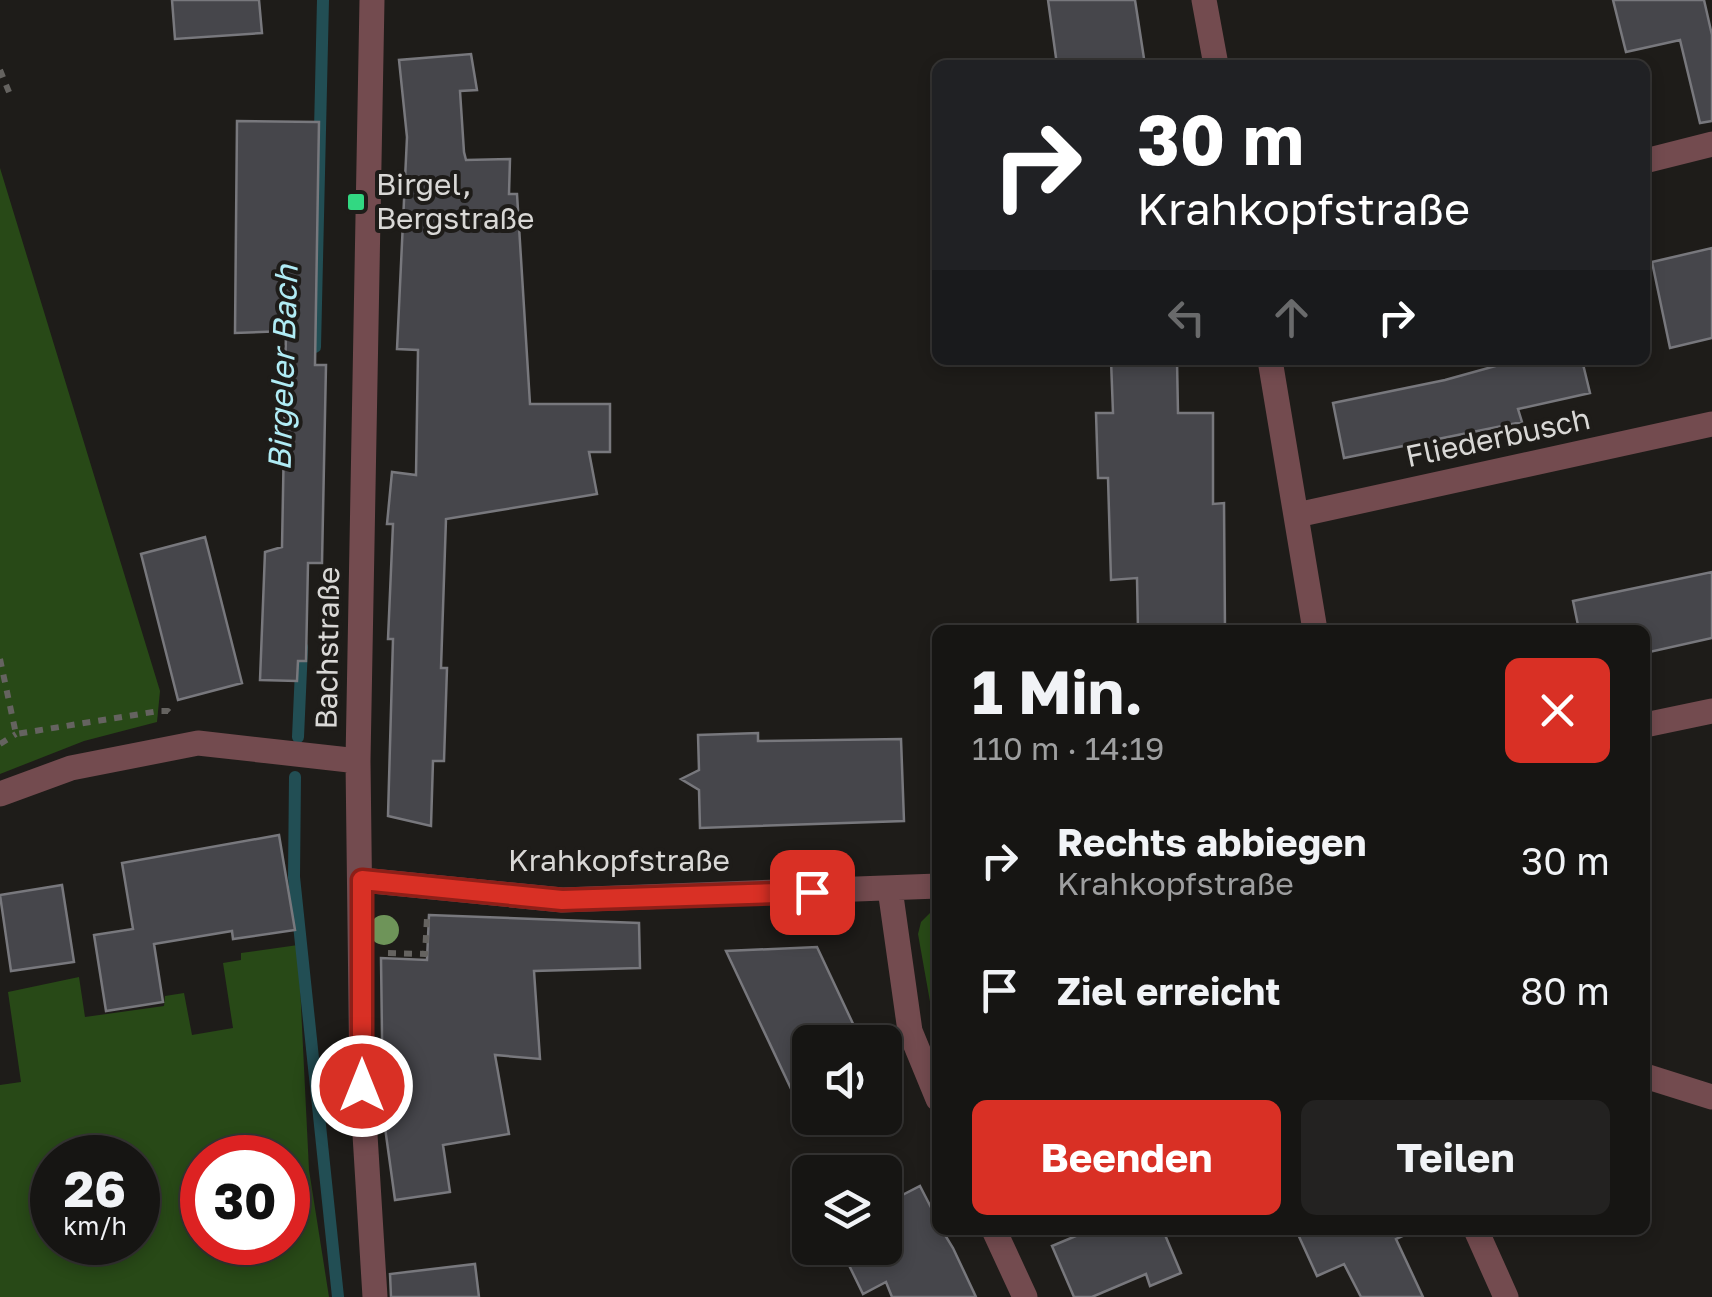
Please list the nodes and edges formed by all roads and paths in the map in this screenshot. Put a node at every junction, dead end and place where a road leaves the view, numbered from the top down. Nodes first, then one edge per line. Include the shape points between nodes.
1 (372, 0) edge
2 (1208, 1) edge
3 (1215, 60) edge
4 (0, 70) edge
5 (11, 97) dead end
6 (1712, 144) edge
7 (1650, 160) edge
8 (1271, 365) edge
9 (1712, 424) edge
10 (1298, 515) junction
11 (1314, 625) edge
12 (0, 659) edge
13 (1712, 710) edge
14 (159, 711) dead end
15 (1650, 723) edge
16 (16, 734) junction
17 (0, 744) edge
18 (358, 760) junction
19 (0, 794) edge
20 (362, 880) junction
21 (932, 886) edge
22 (890, 890) junction
23 (427, 921) dead end
24 (399, 954) dead end
25 (1650, 1078) edge
26 (932, 1084) edge
27 (1712, 1097) edge
28 (996, 1235) edge
29 (1478, 1235) edge
30 (375, 1297) edge
31 (1026, 1297) edge
32 (1506, 1297) edge

1 - 18 street, Bachstraße
2 - 3 street
4 - 5 path
6 - 7 street
8 - 10 street
9 - 10 street, Fliederbusch
10 - 11 street
12 - 16 path
13 - 15 street
14 - 16 path
16 - 17 path
18 - 19 street via 198,743 71,768
18 - 20 street, Bachstraße
20 - 22 street, Krahkopfstraße via 562,900
20 - 30 street, Bachstraße via 362,1086
21 - 22 street, Krahkopfstraße
22 - 26 street via 910,1031
23 - 24 path via 426,954
25 - 27 street
28 - 31 street
29 - 32 street

